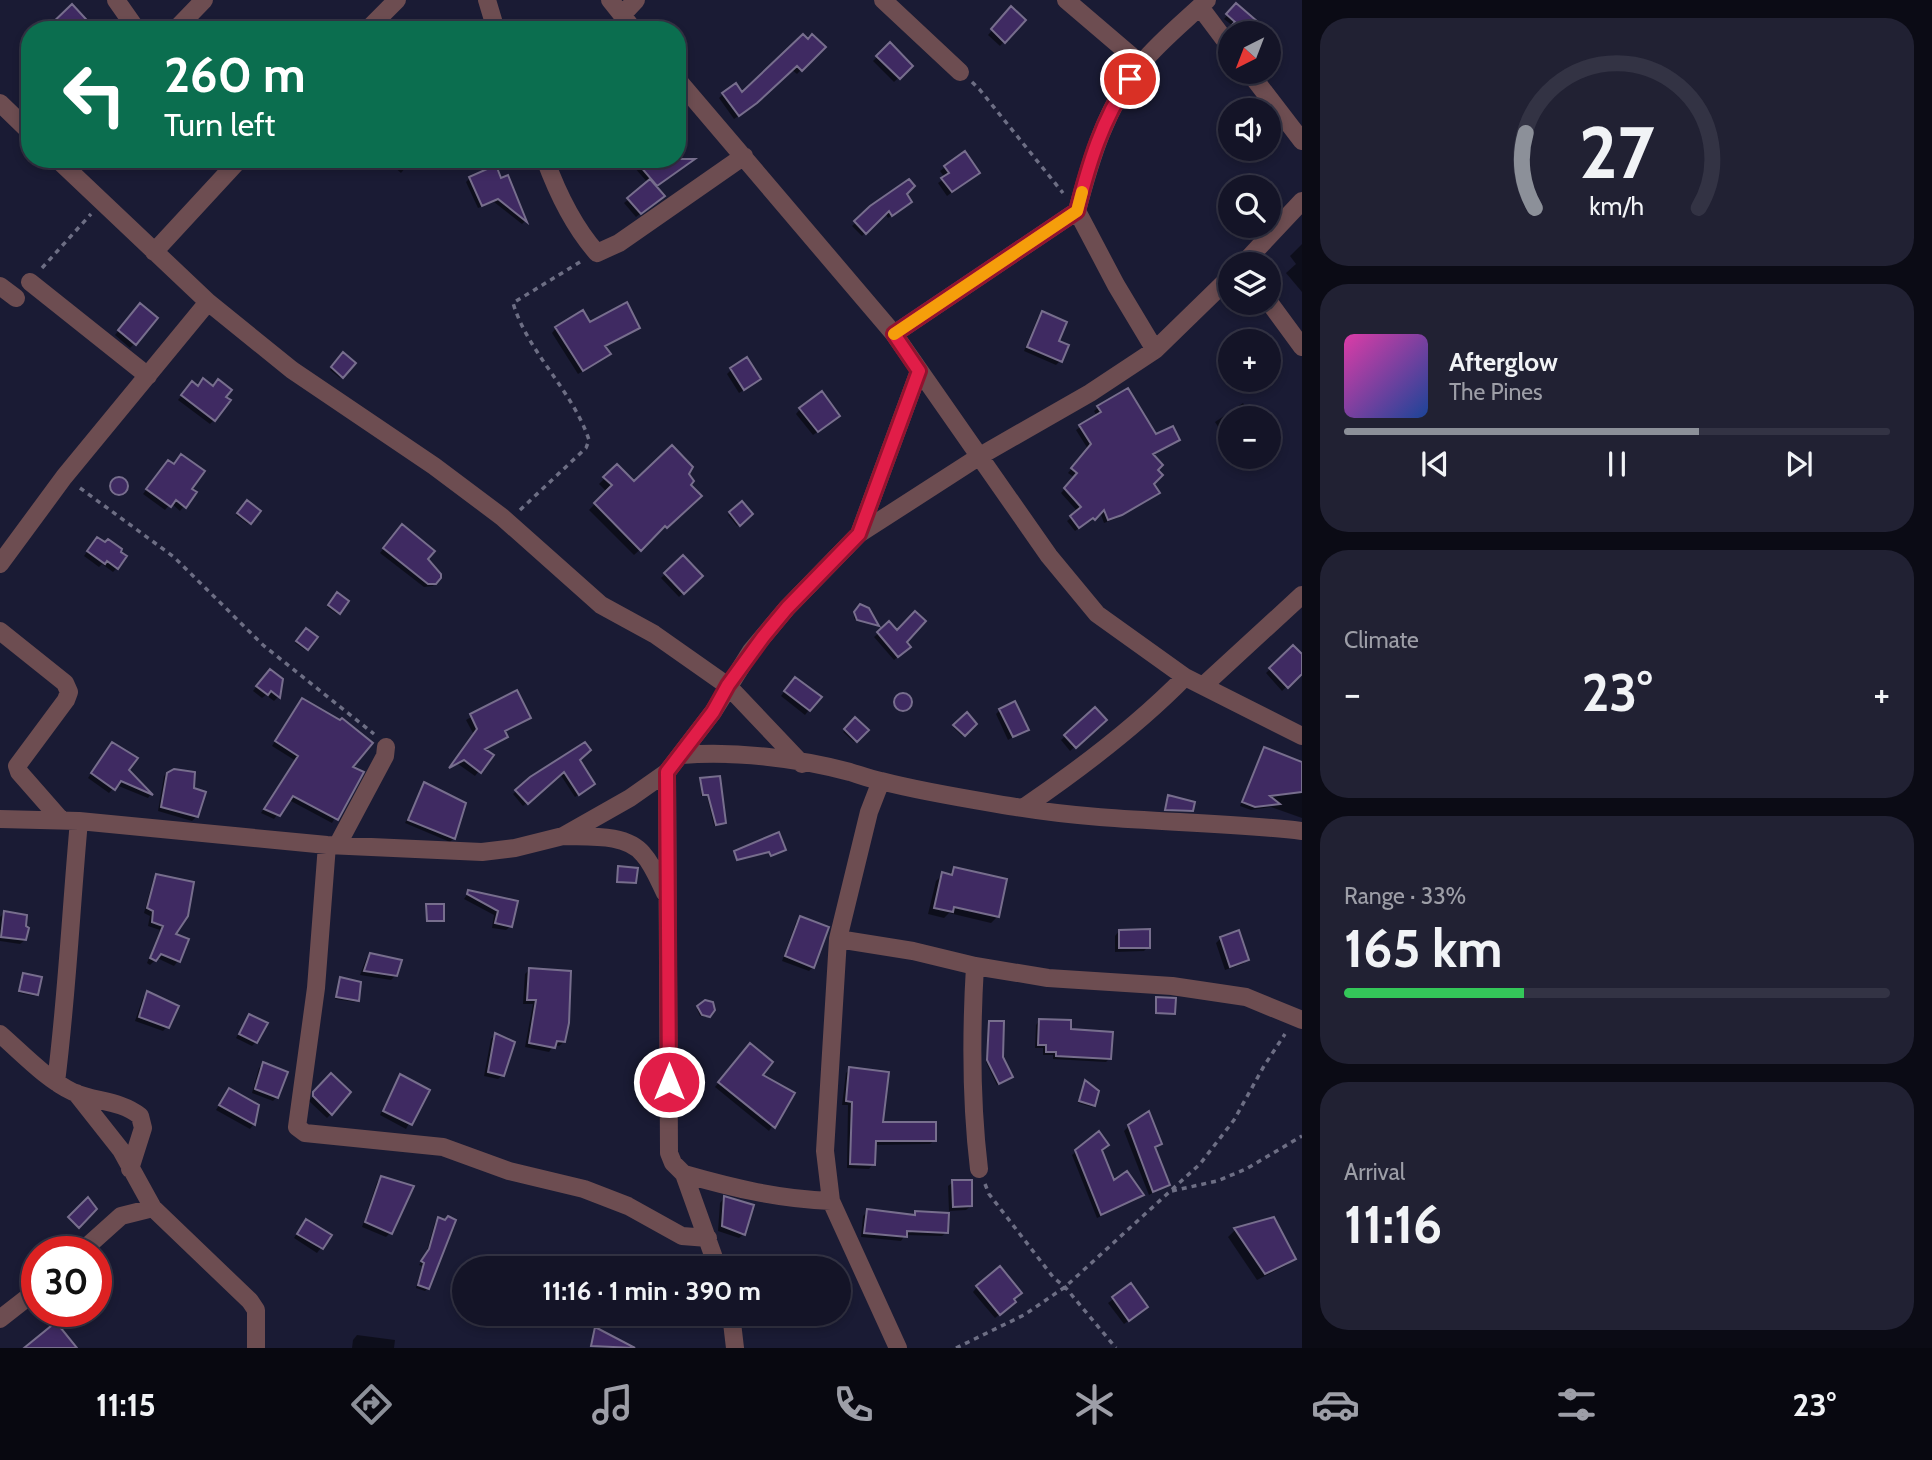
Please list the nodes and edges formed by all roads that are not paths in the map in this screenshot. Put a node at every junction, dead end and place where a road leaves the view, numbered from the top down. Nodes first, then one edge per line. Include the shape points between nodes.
1 (116, 0) edge
2 (204, 0) edge
3 (397, 0) edge
4 (487, 0) edge
5 (610, 0) edge
6 (636, 0) edge
7 (883, 0) edge
8 (1066, 0) edge
9 (1204, 4) edge
10 (622, 15) junction
11 (131, 21) edge
12 (184, 21) edge
13 (377, 21) edge
14 (493, 21) edge
15 (627, 21) edge
16 (1218, 27) edge
17 (1141, 64) junction
18 (960, 72) road end
19 (1258, 84) edge
20 (686, 89) edge
21 (0, 103) edge
22 (21, 123) edge
23 (1302, 141) edge
24 (744, 156) junction
25 (67, 168) edge
26 (232, 168) edge
27 (548, 168) edge
28 (1302, 201) edge
29 (1077, 211) junction
30 (155, 252) junction
31 (1254, 252) edge
32 (30, 282) road end
33 (0, 286) edge
34 (1218, 289) edge
35 (16, 298) dead end
36 (208, 302) junction
37 (1279, 315) edge
38 (894, 334) junction
39 (1302, 347) edge
40 (1155, 350) junction
41 (919, 371) junction
42 (148, 376) junction
43 (980, 456) junction
44 (859, 534) junction
45 (0, 564) edge
46 (1302, 595) edge
47 (0, 631) edge
48 (1185, 677) junction
49 (728, 685) junction
50 (1203, 686) junction
51 (1302, 737) edge
52 (386, 747) road end
53 (682, 755) junction
54 (802, 764) junction
55 (667, 772) junction
56 (881, 781) junction
57 (1023, 808) junction
58 (0, 819) edge
59 (71, 821) junction
60 (1302, 831) edge
61 (563, 836) junction
62 (332, 844) junction
63 (667, 896) junction
64 (838, 939) junction
65 (975, 966) junction
66 (1300, 1019) edge
67 (0, 1034) edge
68 (56, 1082) junction
69 (76, 1093) junction
70 (130, 1169) junction
71 (979, 1169) road end
72 (684, 1174) junction
73 (831, 1201) junction
74 (153, 1208) junction
75 (99, 1236) edge
76 (708, 1238) junction
77 (714, 1256) edge
78 (21, 1303) edge
79 (0, 1319) edge
80 (732, 1326) edge
81 (257, 1348) edge
82 (735, 1348) edge
83 (898, 1348) edge

1 - 11 street
2 - 12 street
3 - 13 street
4 - 14 street
5 - 10 street
6 - 10 street
7 - 18 street
8 - 17 street
9 - 16 street
9 - 17 street
10 - 15 street
17 - 29 street via 1107,117
19 - 23 street
20 - 24 street
21 - 22 street
24 - 27 street via 619,243 597,253
24 - 38 street
25 - 30 street
26 - 30 street
28 - 31 street
29 - 38 street
29 - 40 street
30 - 36 street
32 - 42 street
33 - 35 street
34 - 40 street
36 - 42 street
36 - 49 street via 292,370 434,466 507,522 594,599
37 - 39 street
38 - 41 street
40 - 43 street
41 - 43 street
41 - 44 street
42 - 45 street via 64,477
43 - 44 street
43 - 48 street via 1049,556 1097,614
44 - 49 street via 787,608
46 - 50 street
47 - 59 street via 65,683 69,692 17,766
48 - 50 street
48 - 57 street via 1092,758
49 - 53 street
49 - 54 street
50 - 51 street
52 - 62 street via 385,756
53 - 54 street via 725,754
53 - 55 street
54 - 56 street
55 - 61 street
55 - 63 street
56 - 57 street
56 - 64 street
57 - 60 street
58 - 59 street
59 - 62 street
59 - 68 street via 63,1028
61 - 62 street via 482,852
61 - 63 street via 629,844 643,853
62 - 76 street via 299,1131 443,1147 509,1171 584,1189 628,1206 682,1236
63 - 72 street via 669,1153
64 - 65 street
64 - 73 street via 825,1152
65 - 66 street via 1048,978 1172,986 1246,997
65 - 71 street via 973,1045
67 - 68 street
68 - 69 street
69 - 70 street via 121,1150
69 - 70 street via 124,1105 140,1115 143,1128
70 - 74 street
72 - 73 street via 762,1195
72 - 76 street
73 - 83 street
74 - 75 street via 121,1216
74 - 81 street via 250,1301 256,1310
76 - 77 street
78 - 79 street
80 - 82 street

